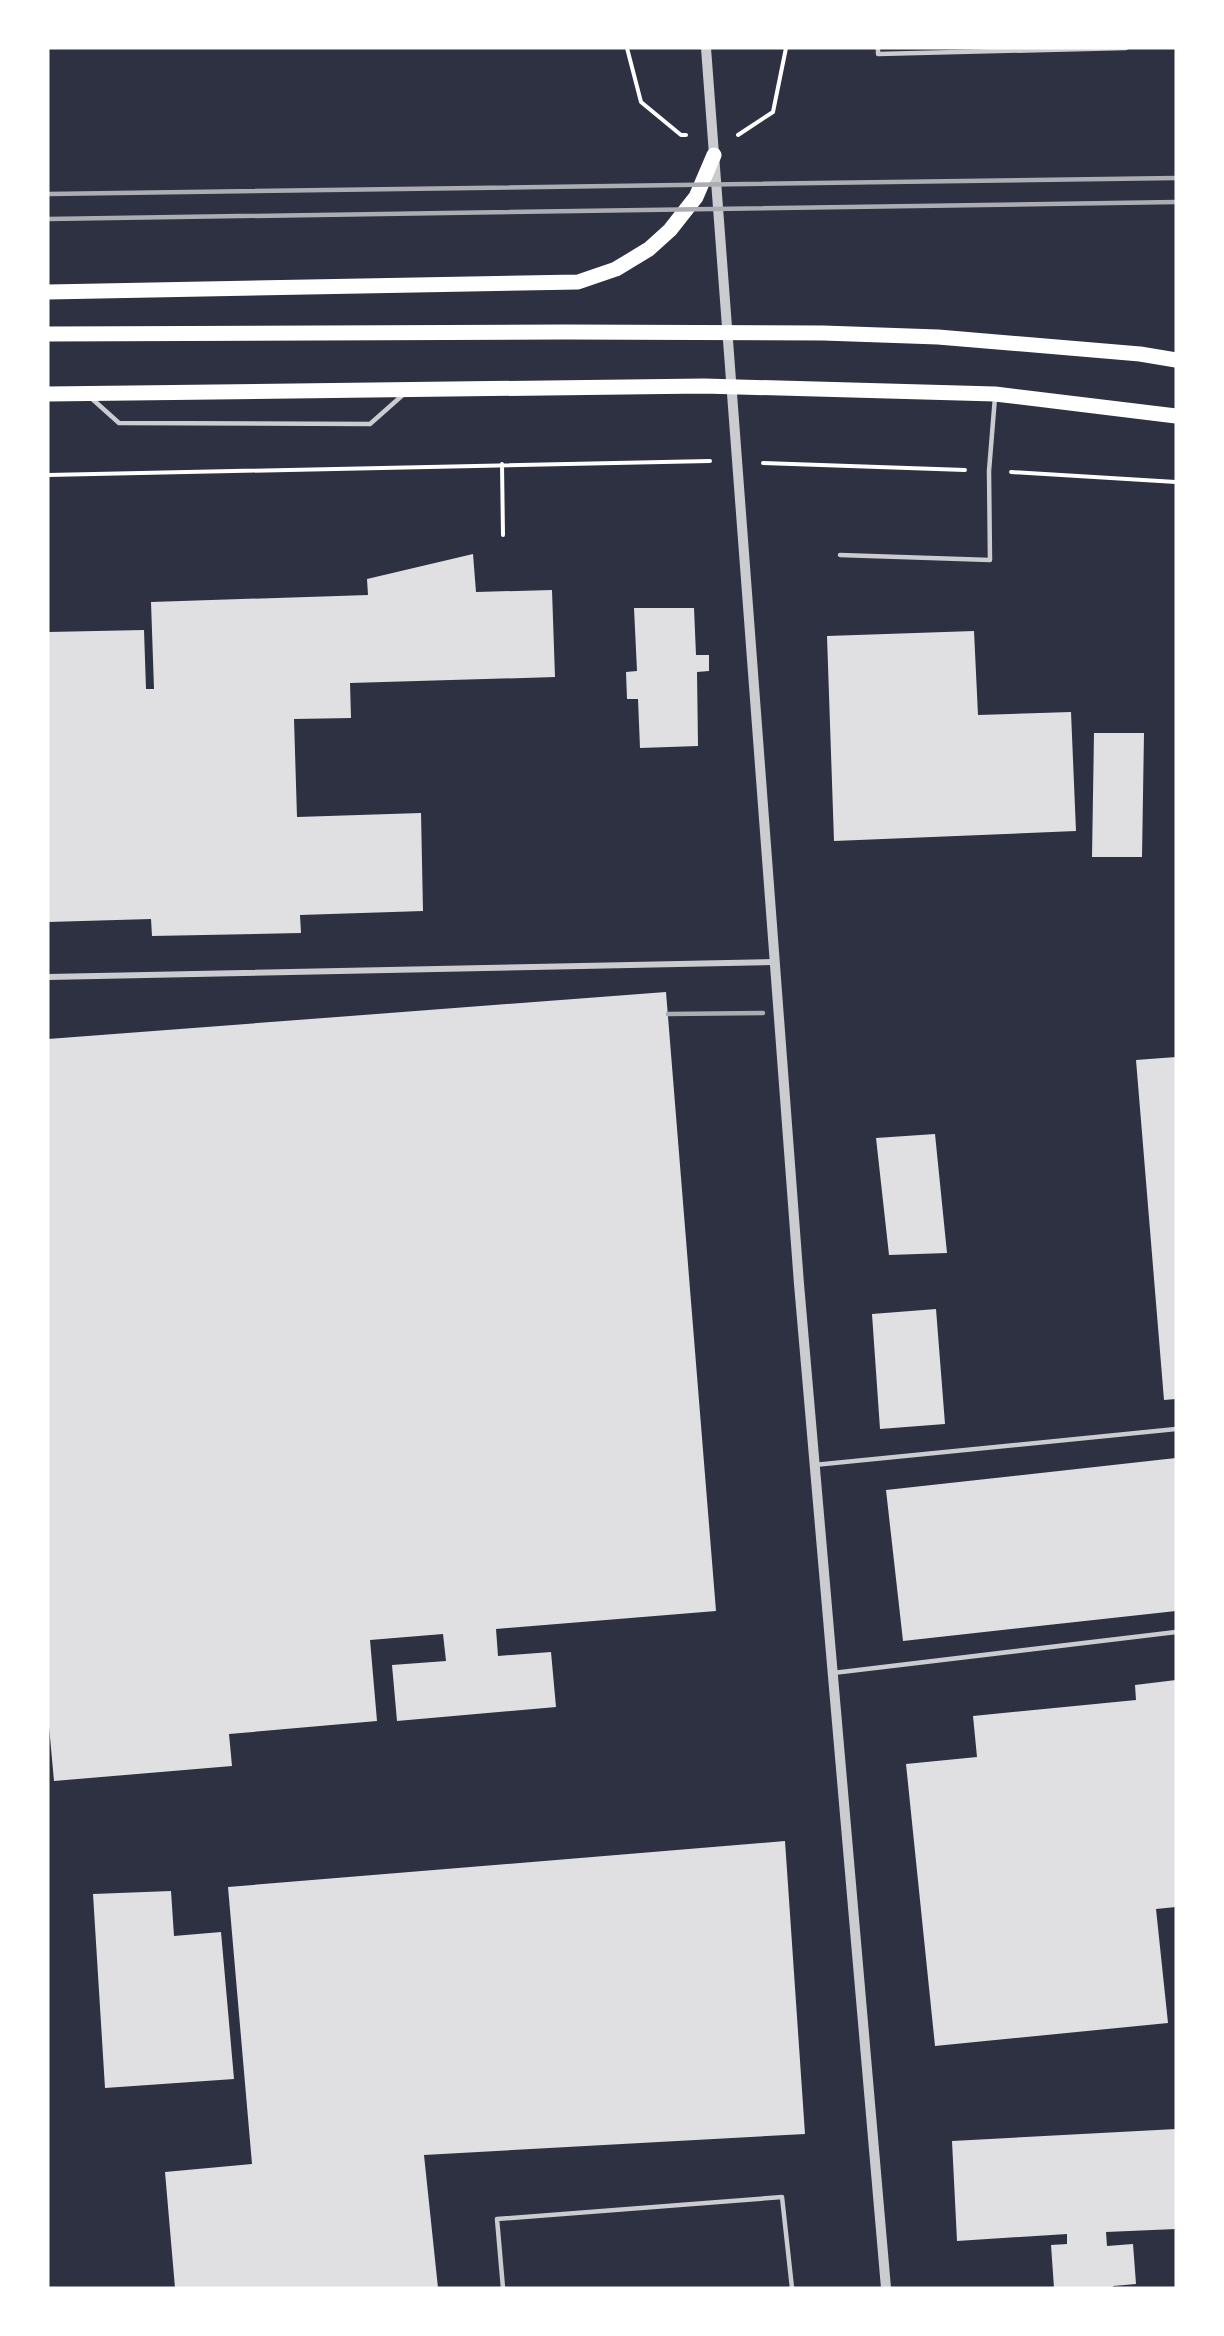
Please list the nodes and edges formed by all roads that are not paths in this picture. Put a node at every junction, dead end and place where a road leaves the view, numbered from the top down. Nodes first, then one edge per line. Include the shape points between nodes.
1 (706, 48) edge
2 (878, 48) edge
3 (1126, 48) edge
4 (714, 155) junction
5 (48, 292) edge
6 (48, 334) edge
7 (1176, 360) edge
8 (408, 390) junction
9 (86, 393) junction
10 (48, 394) edge
11 (996, 394) junction
12 (1176, 416) edge
13 (840, 555) dead end
14 (775, 962) junction
15 (48, 977) edge
16 (1176, 1430) edge
17 (814, 1465) junction
18 (1176, 1632) edge
19 (832, 1673) junction
20 (503, 2288) edge
21 (792, 2288) edge
22 (886, 2288) edge

1 - 4 street
2 - 3 lane via 878,54
4 - 5 main road via 696,197 670,230 616,270 578,282
4 - 14 street
6 - 7 main road via 822,333 938,337
8 - 9 main road
8 - 9 lane via 370,424 118,423
8 - 11 main road via 704,386
9 - 10 main road
11 - 12 main road
11 - 13 lane via 989,471 990,560
14 - 15 street
14 - 17 street
16 - 17 lane
17 - 19 street
18 - 19 lane
19 - 22 street
20 - 21 lane via 497,2219 782,2197

